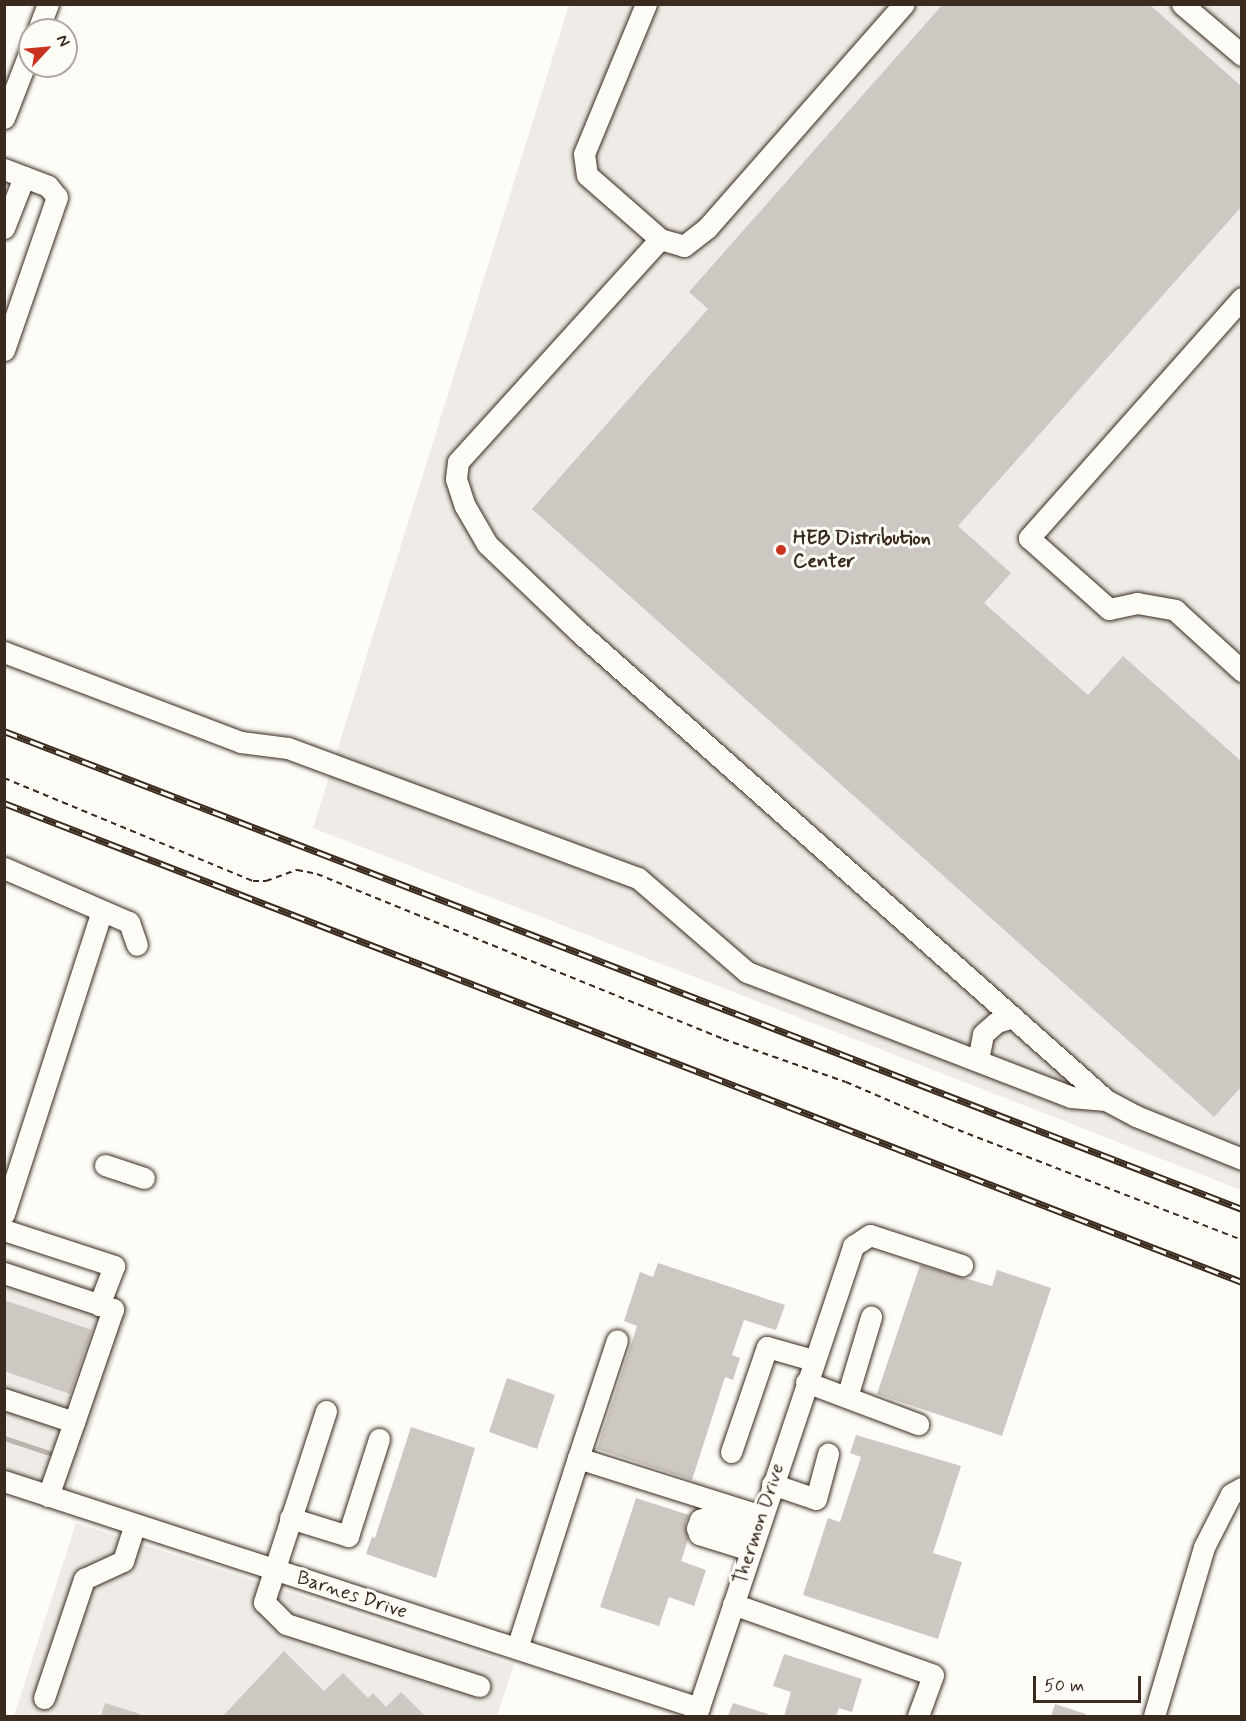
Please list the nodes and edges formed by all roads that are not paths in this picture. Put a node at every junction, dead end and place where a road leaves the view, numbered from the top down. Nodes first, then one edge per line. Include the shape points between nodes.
1 (646, 4) edge
2 (904, 4) edge
3 (1182, 4) edge
4 (1242, 55) edge
5 (20, 78) edge
6 (4, 118) edge
7 (14, 173) edge
8 (4, 228) edge
9 (660, 239) junction
10 (1242, 298) edge
11 (4, 350) edge
12 (4, 652) edge
13 (1242, 671) edge
14 (4, 868) edge
15 (102, 911) junction
16 (137, 945) dead end
17 (1013, 1017) junction
18 (978, 1060) junction
19 (1106, 1100) junction
20 (1242, 1159) edge
21 (105, 1165) dead end
22 (144, 1178) dead end
23 (4, 1214) edge
24 (4, 1230) edge
25 (962, 1265) dead end
26 (4, 1273) edge
27 (99, 1305) junction
28 (871, 1317) dead end
29 (617, 1340) dead end
30 (813, 1360) junction
31 (806, 1382) junction
32 (847, 1397) junction
33 (4, 1400) edge
34 (326, 1411) dead end
35 (74, 1422) junction
36 (918, 1424) dead end
37 (379, 1439) dead end
38 (731, 1452) dead end
39 (828, 1454) dead end
40 (578, 1458) junction
41 (4, 1481) edge
42 (772, 1484) junction
43 (1242, 1488) edge
44 (48, 1496) junction
45 (290, 1518) junction
46 (135, 1525) junction
47 (756, 1533) junction
48 (273, 1569) junction
49 (733, 1604) junction
50 (517, 1648) junction
51 (479, 1686) dead end
52 (44, 1698) dead end
53 (697, 1712) edge
54 (918, 1716) edge
55 (1154, 1716) edge

1 - 9 street via 584,154 586,175
2 - 9 street via 707,228 684,246
3 - 4 street
5 - 6 street
7 - 8 street
7 - 11 street via 48,186 57,197
9 - 17 street via 458,462 456,479 465,506 487,544 516,574
10 - 13 street via 1029,538 1109,609 1137,603 1175,610
12 - 18 street via 242,742 288,748 638,878 747,972
14 - 15 street
15 - 16 street via 129,922
15 - 23 street
17 - 18 street via 997,1022 983,1034
17 - 19 street
18 - 19 street via 1071,1096
19 - 20 street
21 - 22 street
24 - 27 street via 114,1266
25 - 30 street, Thermon Drive via 870,1235 853,1246
26 - 27 street
27 - 35 street via 112,1309
28 - 32 street
29 - 40 street
30 - 31 street, Thermon Drive
30 - 38 street via 767,1347
31 - 32 street
31 - 42 street, Thermon Drive
32 - 36 street
33 - 35 street
34 - 45 street
35 - 44 street
37 - 45 street via 348,1536
39 - 42 street via 816,1500
40 - 47 street
40 - 50 street
41 - 44 street, Barnes Drive
42 - 47 street, Thermon Drive
43 - 55 street via 1231,1494 1204,1547
44 - 46 street, Barnes Drive
45 - 48 street
46 - 48 street, Barnes Drive
46 - 52 street via 123,1561 84,1579
47 - 49 street, Thermon Drive
48 - 50 street, Barnes Drive
48 - 51 street via 264,1602 286,1624
49 - 53 street, Thermon Drive
49 - 54 street via 933,1675
50 - 53 street, Barnes Drive

